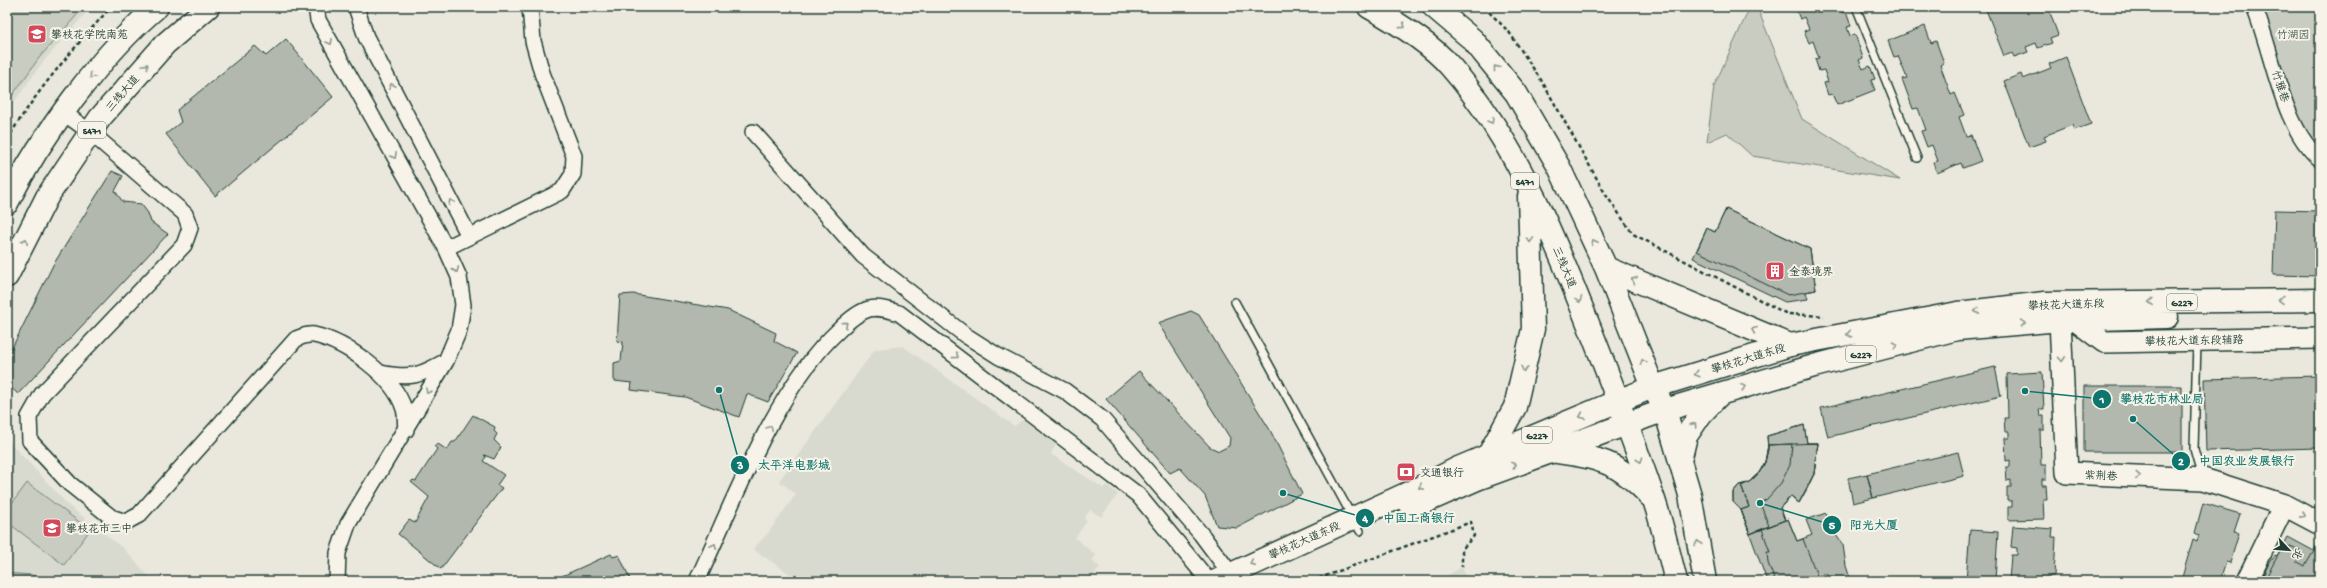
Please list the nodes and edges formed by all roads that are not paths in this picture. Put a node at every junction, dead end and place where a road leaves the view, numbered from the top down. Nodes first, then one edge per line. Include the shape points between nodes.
1 (157, 7) edge
2 (208, 7) edge
3 (316, 7) edge
4 (356, 7) edge
5 (530, 7) edge
6 (1369, 7) edge
7 (1434, 7) edge
8 (1856, 7) edge
9 (2254, 7) edge
10 (64, 113) junction
11 (90, 132) junction
12 (753, 132) dead end
13 (1918, 158) dead end
14 (2320, 159) edge
15 (1528, 187) junction
16 (7, 203) edge
17 (469, 236) junction
18 (446, 248) junction
19 (1606, 268) junction
20 (7, 276) edge
21 (2320, 300) edge
22 (1235, 302) dead end
23 (2320, 314) edge
24 (2067, 320) junction
25 (2320, 338) edge
26 (2197, 340) junction
27 (1790, 345) junction
28 (446, 361) junction
29 (381, 373) junction
30 (1653, 388) junction
31 (1720, 394) junction
32 (1618, 401) junction
33 (1665, 410) junction
34 (1627, 423) junction
35 (406, 430) junction
36 (1551, 452) junction
37 (1489, 454) junction
38 (1680, 461) junction
39 (2203, 479) junction
40 (1655, 502) junction
41 (2284, 505) junction
42 (1357, 524) junction
43 (2320, 524) edge
44 (1233, 579) edge
45 (337, 581) edge
46 (697, 581) edge
47 (1209, 581) edge
48 (1676, 581) edge
49 (1705, 581) edge
50 (2247, 581) edge

1 -> 10 main road via 137,23
11 -> 2 main road, 三线大道 / S471 via 165,44
3 -> 18 street via 318,20
17 -> 4 street via 366,37
5 - 17 street via 533,41 542,73 574,156 572,174 562,191
6 -> 15 main road, 三线大道 / S471 via 1400,24 1449,65 1488,115
19 -> 7 main road via 1558,168 1516,93 1473,40
8 - 13 lane
9 - 14 street, 竹雅巷 via 2294,126 2308,149
10 - 11 street
10 - 16 main road via 19,179
20 -> 11 main road, 三线大道 / S471 via 48,197
11 - 29 street via 184,214 190,228 184,245 42,394 29,417 30,441 70,484 111,517 126,522 139,515 296,339 312,335 344,347
12 - 44 street via 863,256 965,335 1065,392 1102,419 1201,534
15 -> 32 main road, 三线大道 / S471 via 1566,269
15 -> 37 main road via 1533,329 1515,407
17 - 18 street
18 -> 28 street via 459,277 463,306 459,330
27 -> 19 main road
30 -> 19 main road
21 -> 27 main road, 攀枝花大道东段 / G227 via 2044,303 1958,313
22 - 42 lane
23 - 24 main road, 攀枝花大道东段 / G227
24 - 26 street, 攀枝花大道东段辅路 via 2104,342
31 -> 24 main road, 攀枝花大道东段 / G227 via 1814,366 1957,329
24 -> 39 street, 紫荆巷 via 2067,473
25 - 26 street, 攀枝花大道东段辅路
26 - 39 lane via 2194,449
27 -> 30 main road, 攀枝花大道东段 / G227
28 - 29 street via 424,373 403,377
28 -> 35 street
29 - 35 street via 404,408
30 - 32 main road, 攀枝花大道东段 / G227
30 - 33 main road
31 - 33 main road, 攀枝花大道东段 / G227
38 -> 31 main road via 1686,436 1701,414
32 - 34 main road, 三线大道
32 -> 37 main road, 攀枝花大道东段 / G227
33 - 34 main road, 攀枝花大道东段 / G227
33 - 38 main road
34 - 36 main road, 攀枝花大道东段 / G227
34 -> 40 main road, 三线大道
35 - 45 street via 348,524 338,553
36 - 40 main road via 1584,456 1615,465 1633,478
42 -> 36 main road, 攀枝花大道东段 / G227
37 -> 42 main road, 攀枝花大道东段 / G227
49 -> 38 main road via 1690,495
39 - 41 street, 紫荆巷
40 - 48 main road, 三线大道
41 -> 43 street, 紫荆巷
41 - 50 street
42 - 44 main road, 攀枝花大道东段 / G227
46 -> 47 street via 758,450 792,387 821,346 850,320 868,310 884,308 899,313 1138,495

